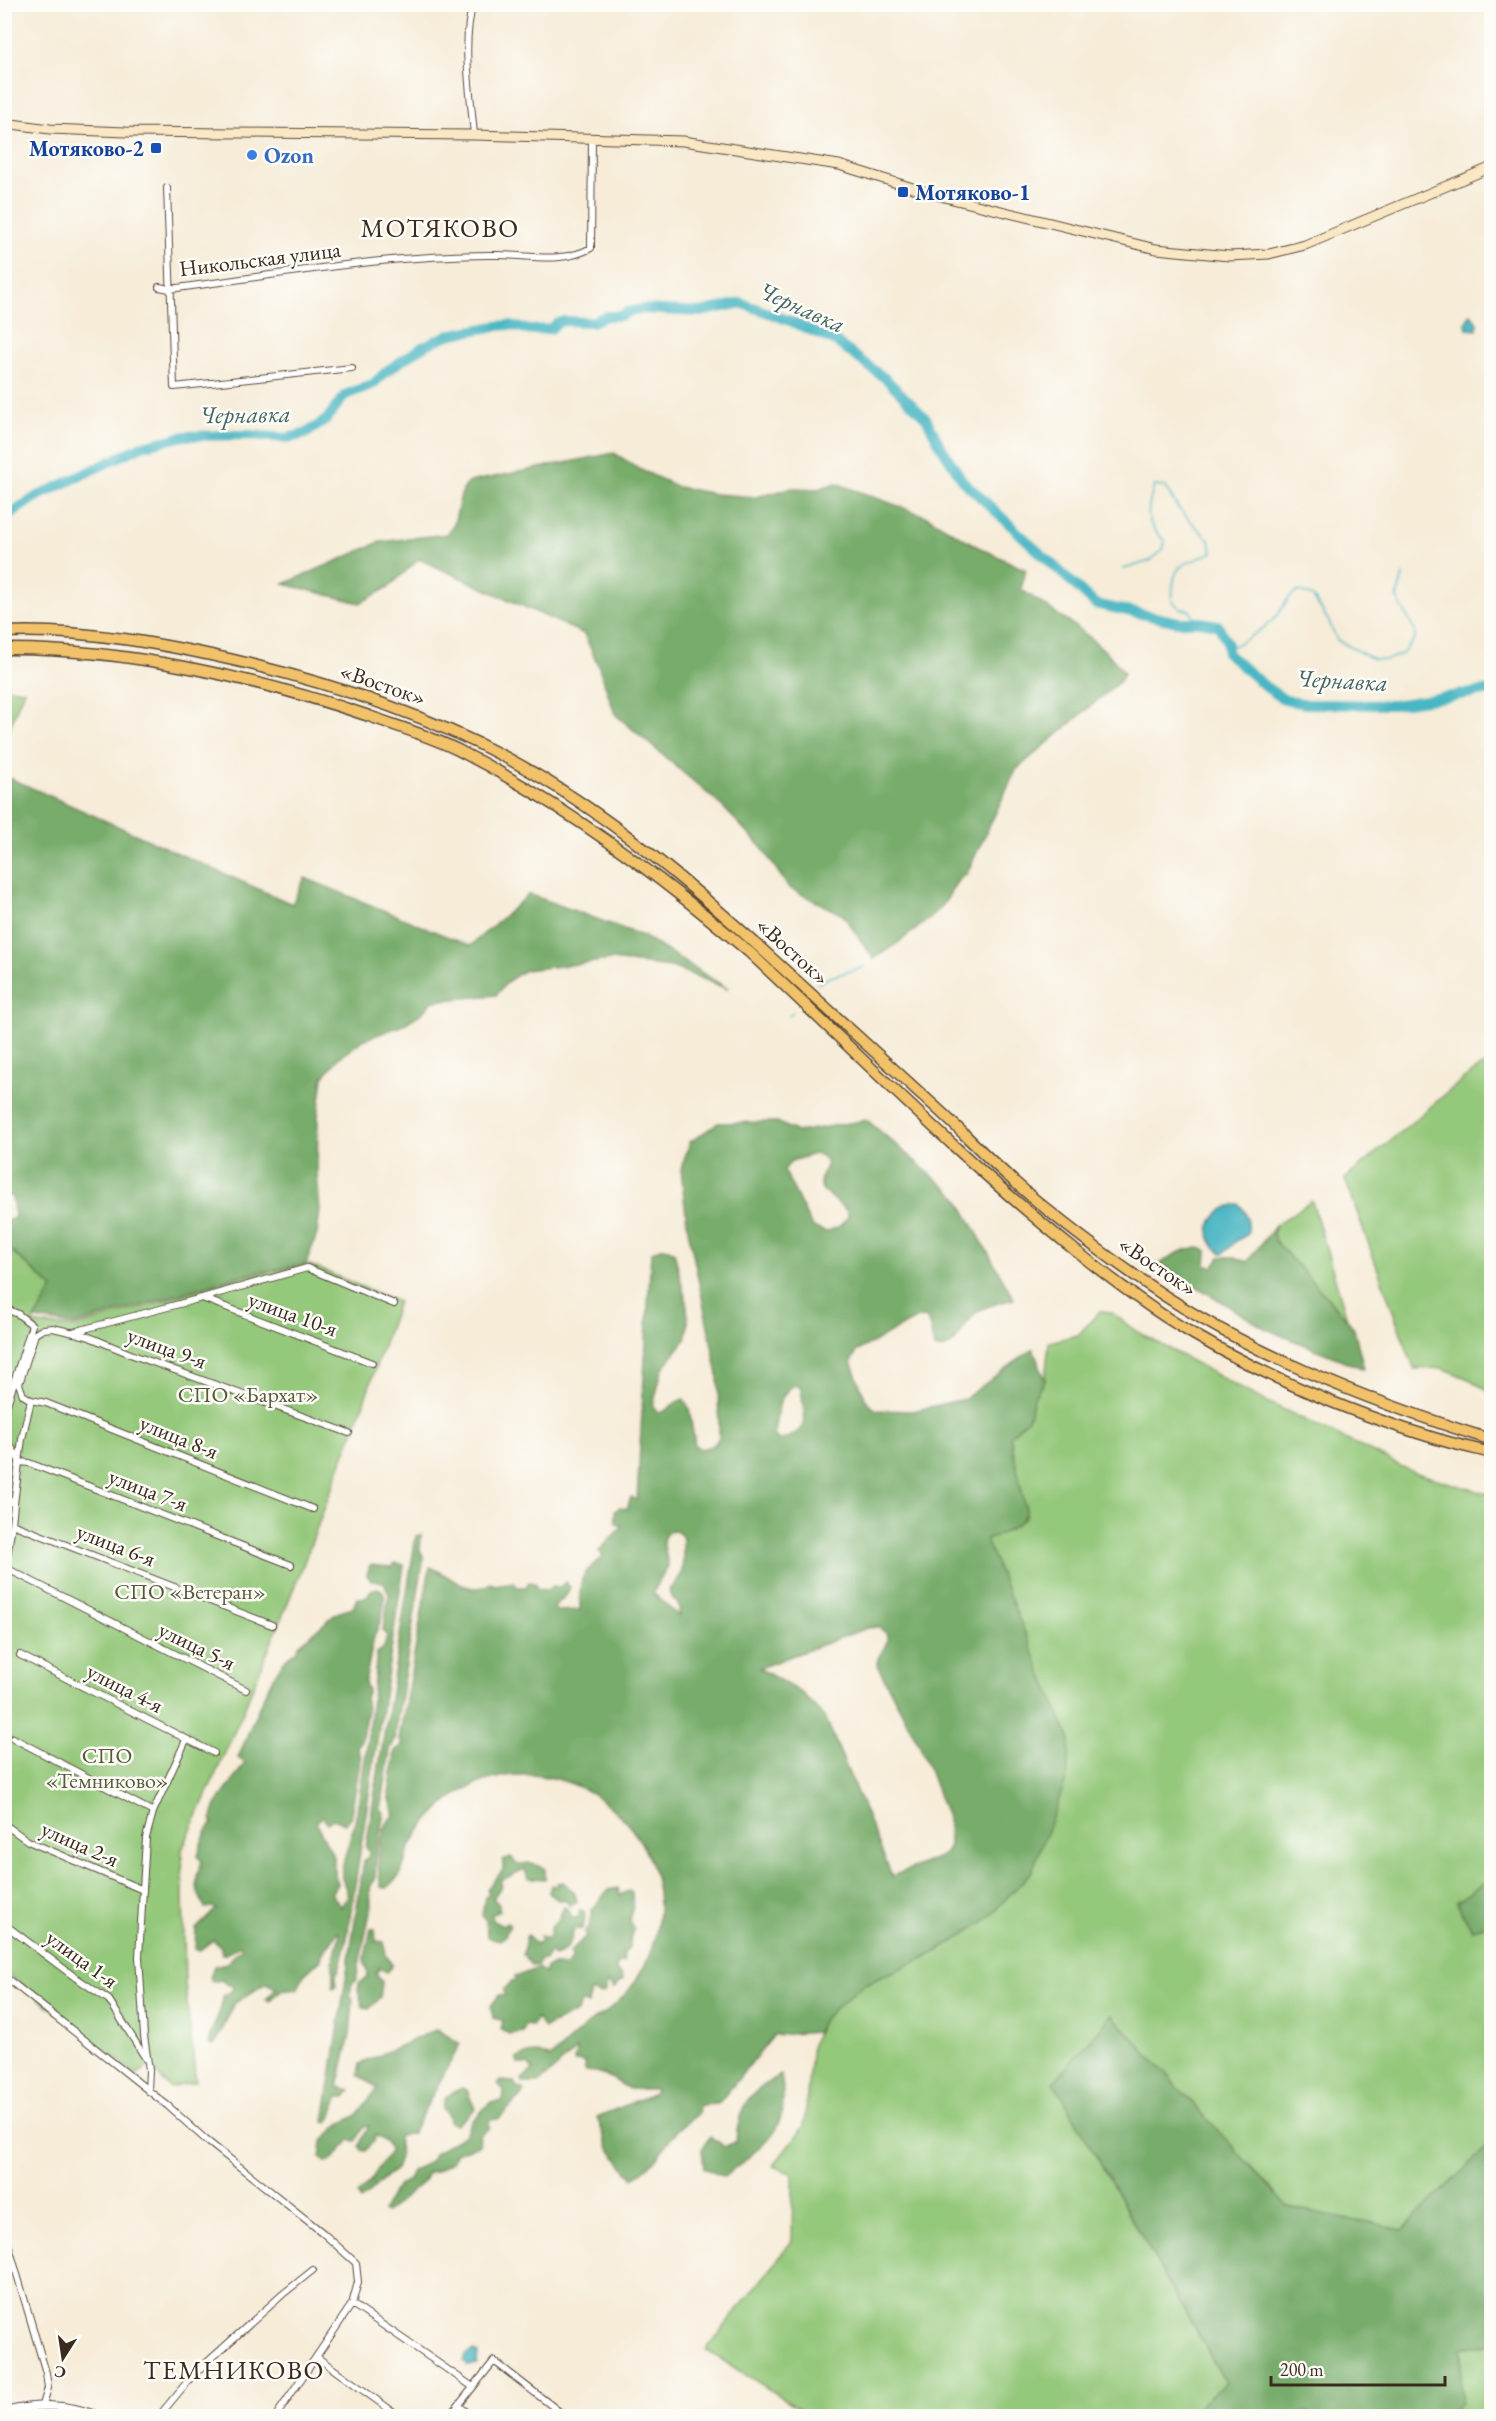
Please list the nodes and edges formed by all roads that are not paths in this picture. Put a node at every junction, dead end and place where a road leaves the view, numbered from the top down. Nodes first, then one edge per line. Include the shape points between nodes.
1 (473, 4) edge
2 (4, 123) edge
3 (474, 135) junction
4 (592, 138) junction
5 (1491, 166) edge
6 (167, 188) dead end
7 (159, 287) dead end
8 (170, 289) junction
9 (352, 368) dead end
10 (4, 632) edge
11 (4, 650) edge
12 (202, 1298) junction
13 (394, 1304) dead end
14 (4, 1308) edge
15 (72, 1332) junction
16 (372, 1363) dead end
17 (31, 1400) junction
18 (4, 1414) edge
19 (350, 1433) dead end
20 (5, 1435) edge
21 (1491, 1440) edge
22 (1491, 1453) edge
23 (20, 1462) junction
24 (4, 1497) edge
25 (14, 1504) junction
26 (313, 1509) dead end
27 (12, 1524) junction
28 (291, 1565) dead end
29 (5, 1568) edge
30 (4, 1577) edge
31 (272, 1625) dead end
32 (20, 1655) dead end
33 (246, 1690) dead end
34 (13, 1738) dead end
35 (186, 1740) junction
36 (214, 1753) dead end
37 (153, 1812) junction
38 (4, 1824) edge
39 (143, 1890) junction
40 (4, 1924) edge
41 (4, 1976) edge
42 (148, 2062) junction
43 (148, 2091) junction
44 (4, 2230) edge
45 (313, 2270) dead end
46 (352, 2304) junction
47 (318, 2358) junction
48 (473, 2387) junction
49 (43, 2405) junction
50 (459, 2406) junction
51 (4, 2412) edge
52 (98, 2416) edge
53 (159, 2416) edge
54 (276, 2416) edge
55 (399, 2416) edge
56 (450, 2416) edge
57 (472, 2416) edge
58 (565, 2416) edge

1 - 3 street via 468,50
2 - 3 main road via 126,132
3 - 4 main road
4 - 5 main road via 682,141 819,161 932,194 1142,246 1229,256 1269,254 1305,245
4 - 8 street, Никольская улица via 591,248 577,256 442,254
6 - 8 street
7 - 8 street, Никольская улица
8 - 9 street via 174,387
10 - 21 highway, «Восток» via 124,640 288,673 404,711 510,759 600,818 700,894 1010,1178 1132,1274 1176,1304 1251,1345 1342,1388
11 - 22 highway, «Восток» via 123,658 226,675 338,706 446,745 475,760 595,831 707,916 995,1183 1144,1303 1245,1362 1318,1395 1423,1434
12 - 13 street via 307,1268
12 - 15 street
12 - 16 street, улица 10-я
14 - 18 street via 32,1325
15 - 17 street, улица 9-я via 53,1328 38,1331 33,1338 19,1384 23,1395
15 - 19 street, улица 9-я
17 - 23 street
17 - 26 street, улица 8-я
20 - 23 street
23 - 25 street
23 - 28 street, улица 7-я
24 - 25 street
25 - 27 street
27 - 29 street
27 - 31 street, улица 6-я
29 - 30 street
29 - 33 street, улица 5-я
32 - 35 street, улица 4-я
34 - 37 street
35 - 36 street, улица 4-я
35 - 37 street
37 - 39 street via 146,1838
38 - 39 street, улица 2-я via 28,1841
39 - 42 street via 140,1968
40 - 42 street, улица 1-я via 114,2005
41 - 43 street
42 - 43 street
43 - 46 street via 353,2259 358,2282
44 - 49 street via 46,2373 48,2388
45 - 53 street via 193,2375
46 - 47 street
46 - 48 street
47 - 54 street
47 - 55 street
48 - 50 street
48 - 58 street via 494,2361
49 - 51 street
49 - 52 street via 70,2407
50 - 56 street
50 - 57 street

